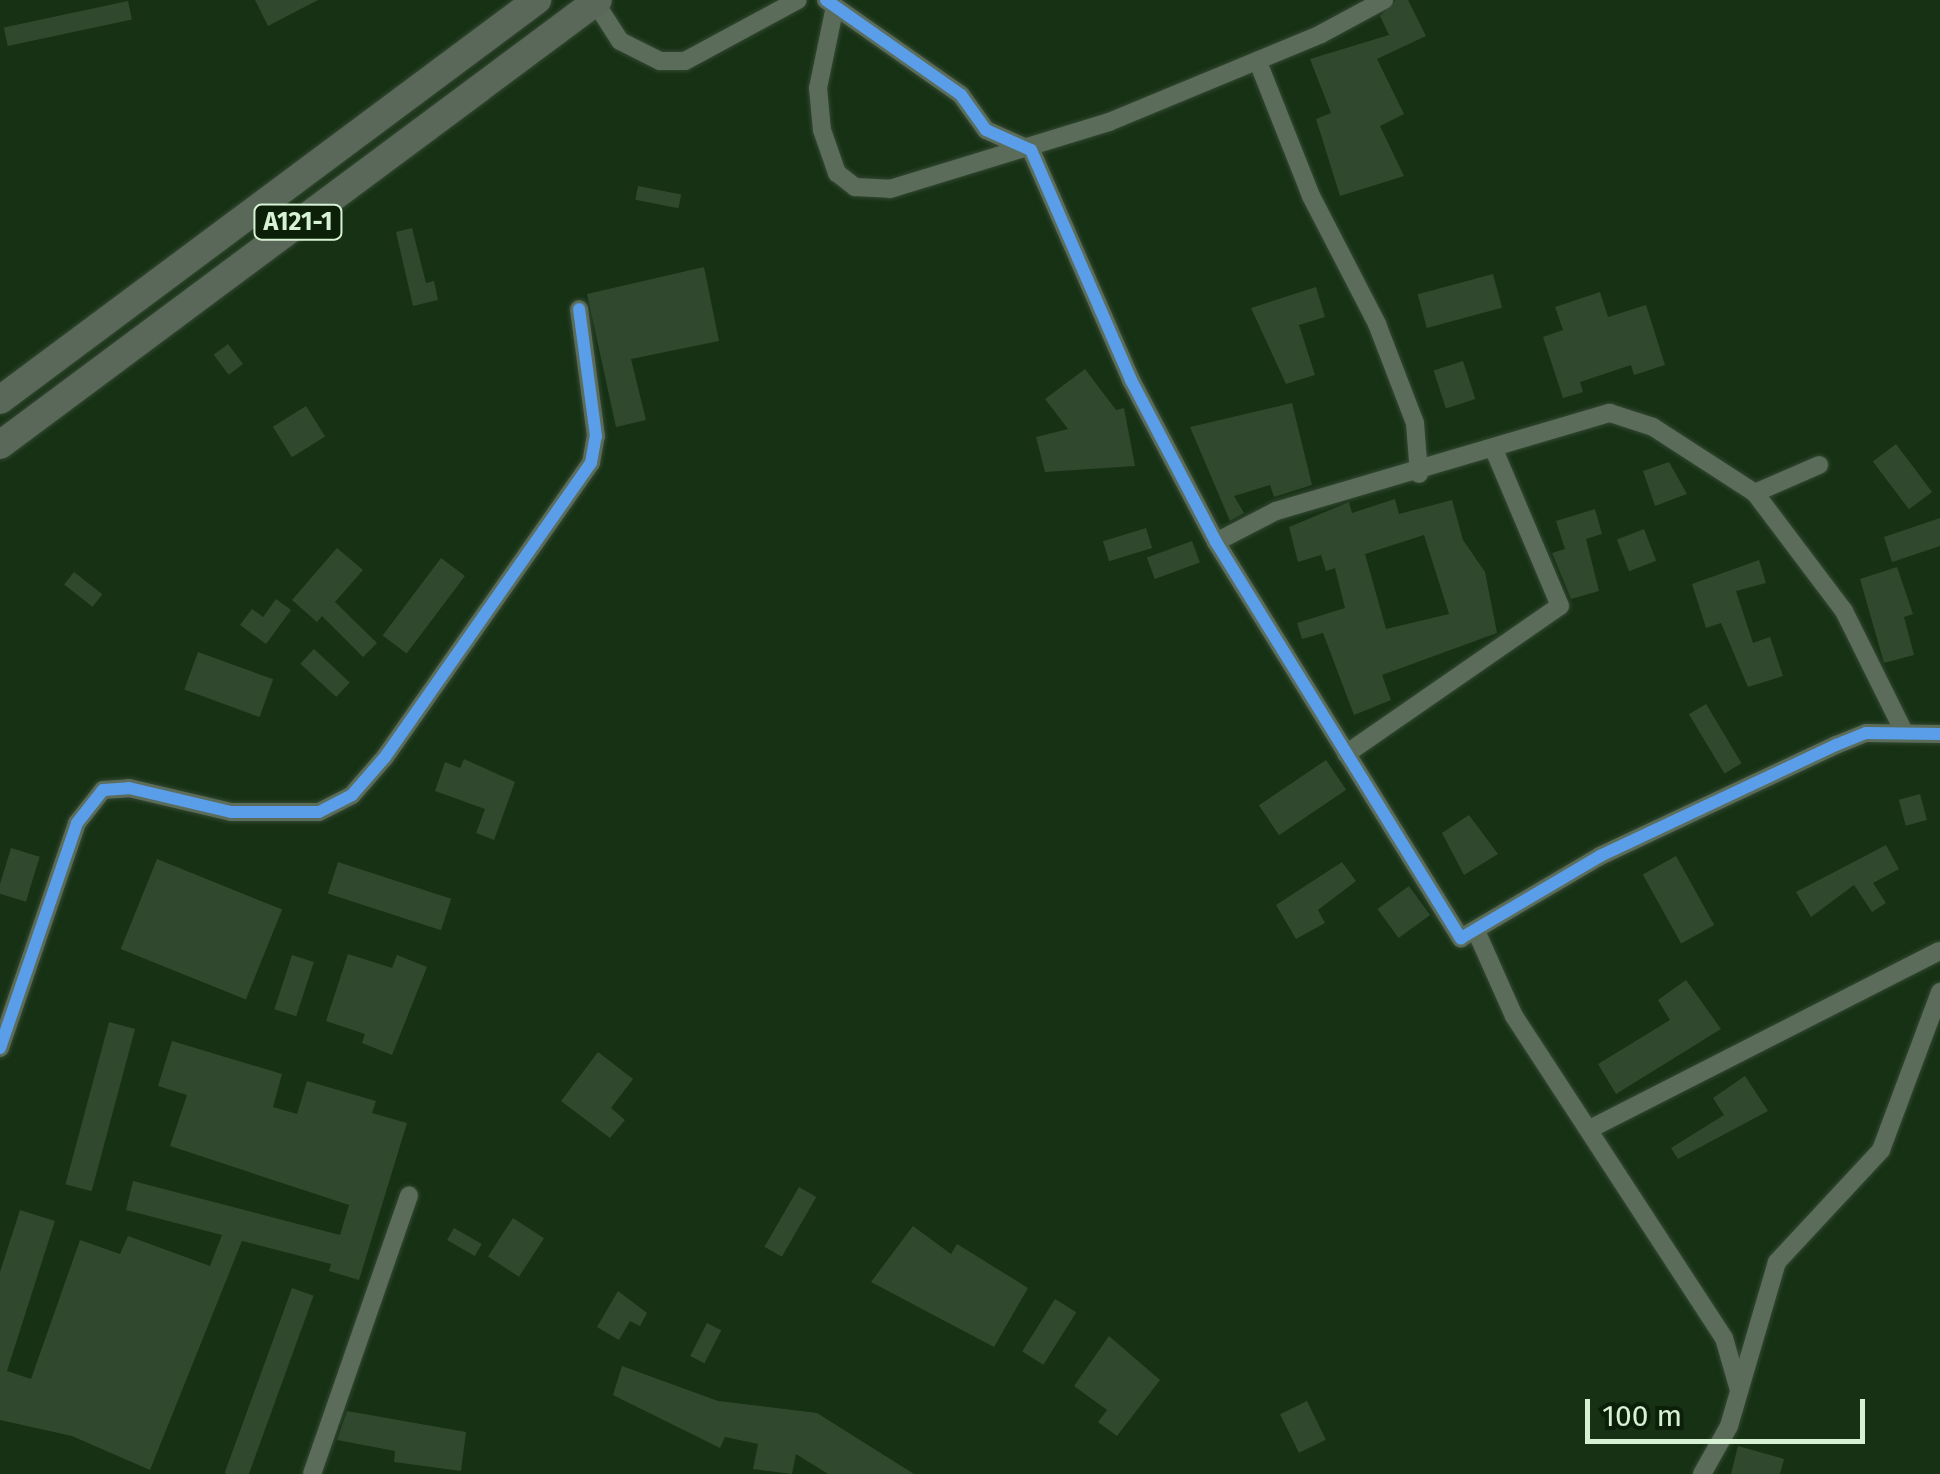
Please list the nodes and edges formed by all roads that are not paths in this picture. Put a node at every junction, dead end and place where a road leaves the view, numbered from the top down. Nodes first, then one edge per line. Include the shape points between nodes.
1 (537, 0) edge
2 (798, 0) edge
3 (1384, 0) edge
4 (596, 1) edge
5 (830, 3) edge
6 (1258, 62) junction
7 (1031, 150) junction
8 (579, 309) dead end
9 (0, 400) edge
10 (0, 445) edge
11 (1494, 450) junction
12 (1819, 464) dead end
13 (1419, 474) junction
14 (1755, 493) junction
15 (1216, 542) junction
16 (1903, 730) junction
17 (1940, 734) edge
18 (1346, 754) junction
19 (1477, 933) junction
20 (1940, 951) edge
21 (1940, 992) edge
22 (0, 1048) edge
23 (1592, 1128) junction
24 (409, 1195) dead end
25 (1740, 1392) junction
26 (312, 1474) edge
27 (1702, 1474) edge

1 - 9 highway, A121-1
2 - 4 street via 685,61 660,61 620,41
3 - 6 street
4 - 10 highway, A121-1
5 - 7 street via 961,95 986,130
5 - 7 street via 818,88 822,130 837,173 855,187 890,189
6 - 7 street
6 - 13 street via 1311,196 1377,324 1415,423
7 - 15 street via 1131,380
8 - 22 street via 596,436 591,463 385,757 352,795 319,812 231,812 129,788 103,790 77,823
11 - 13 street
11 - 14 street via 1610,413 1653,426
11 - 18 street via 1560,606
12 - 14 street
13 - 15 street via 1276,511
14 - 16 street via 1844,611
15 - 18 street
16 - 17 street
16 - 19 street via 1836,745 1600,856
18 - 19 street via 1461,938
19 - 23 street via 1514,1016
20 - 23 street
21 - 25 street via 1881,1150 1778,1262
23 - 25 street via 1724,1338
24 - 26 street
25 - 27 street

